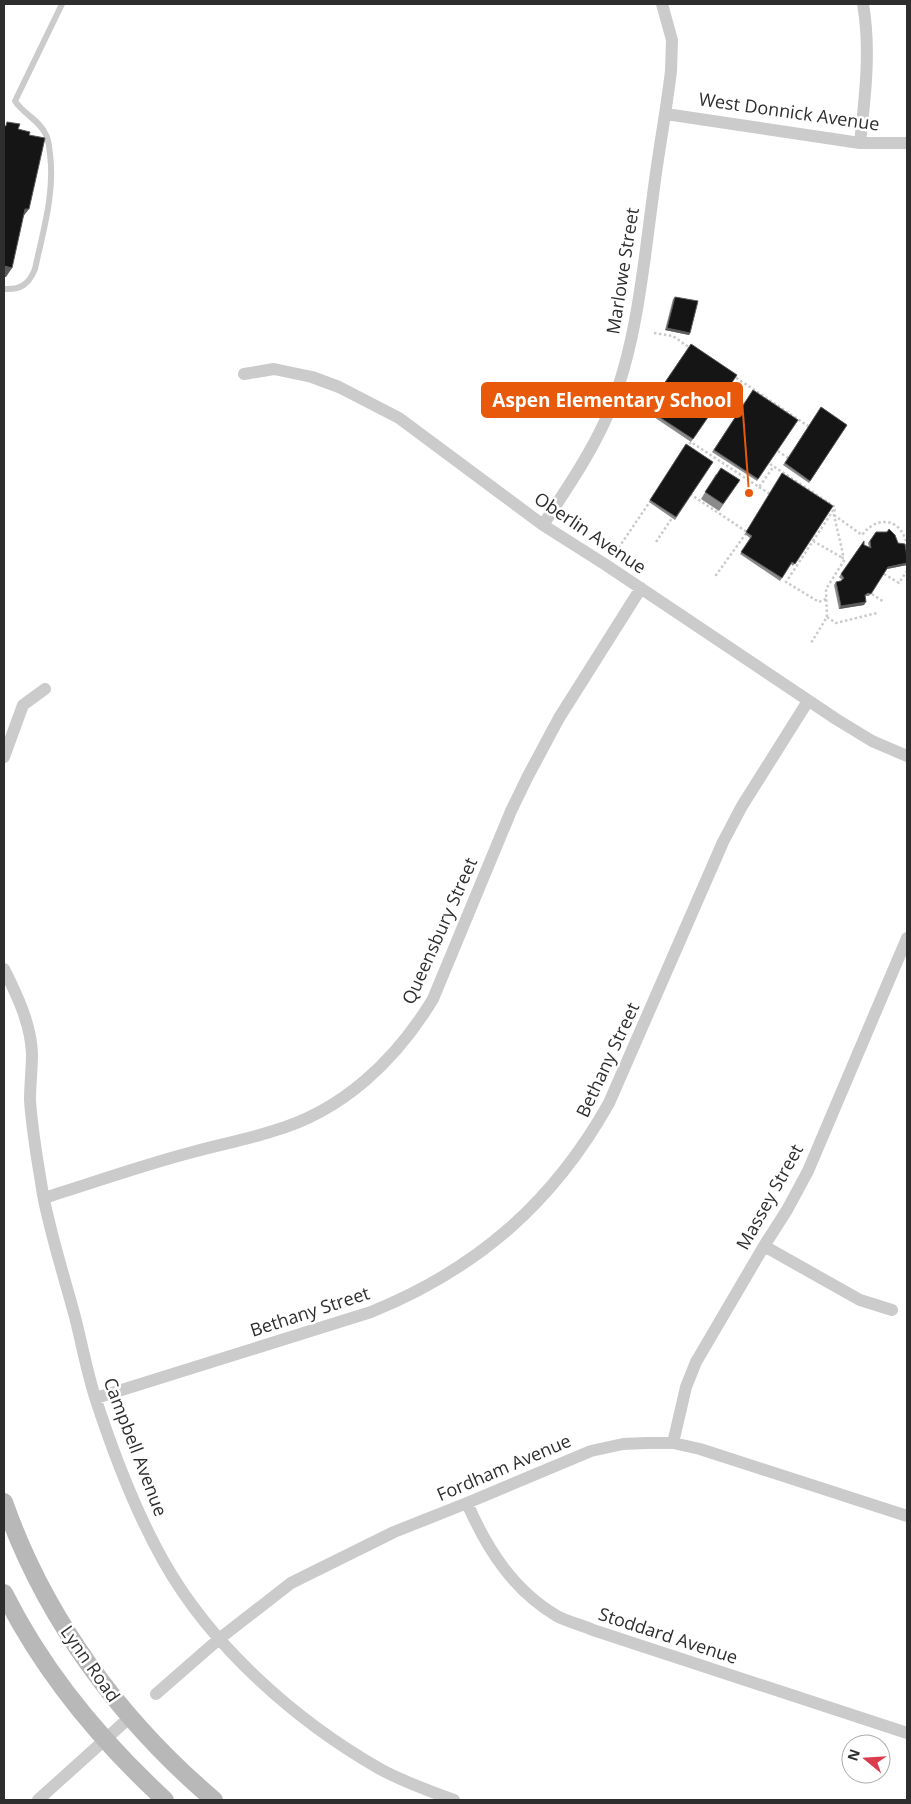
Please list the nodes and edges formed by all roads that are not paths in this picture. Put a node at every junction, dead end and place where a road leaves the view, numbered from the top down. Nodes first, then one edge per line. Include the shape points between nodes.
1 (62, 4) edge
2 (662, 4) edge
3 (863, 4) edge
4 (666, 114) junction
5 (860, 143) junction
6 (907, 143) edge
7 (4, 289) edge
8 (244, 374) dead end
9 (543, 526) junction
10 (640, 588) junction
11 (45, 689) dead end
12 (808, 701) junction
13 (907, 756) edge
14 (4, 757) edge
15 (907, 938) edge
16 (4, 969) edge
17 (44, 1198) junction
18 (764, 1246) junction
19 (892, 1310) dead end
20 (96, 1398) junction
21 (673, 1443) junction
22 (4, 1502) edge
23 (467, 1503) junction
24 (907, 1516) edge
25 (4, 1593) edge
26 (219, 1639) junction
27 (156, 1694) dead end
28 (129, 1718) junction
29 (907, 1733) edge
30 (106, 1740) junction
31 (38, 1800) edge
32 (165, 1800) edge
33 (214, 1800) edge
34 (454, 1800) edge

1 - 7 lane via 15,100 46,135 51,177 47,214 31,279 19,288
2 - 4 street, Marlowe Street via 672,40
3 - 5 street via 867,84
4 - 5 street, West Donnick Avenue
4 - 9 street, Marlowe Street via 641,285 618,385 584,463
5 - 6 street, West Donnick Avenue
8 - 9 street, Oberlin Avenue via 274,369 312,377 371,403 399,418
9 - 10 street, Oberlin Avenue
10 - 12 street, Oberlin Avenue
10 - 17 street, Queensbury Street via 559,718 528,776 433,999 382,1066 328,1109 305,1120 189,1152
11 - 14 street via 23,705
12 - 13 street, Oberlin Avenue via 872,741
12 - 20 street, Bethany Street via 723,842 606,1110 559,1178 521,1219 462,1266 393,1303
15 - 18 street, Massey Street via 808,1171
16 - 17 street, Campbell Avenue via 26,1022 32,1052 30,1098 33,1136
17 - 20 street, Campbell Avenue
18 - 19 street via 860,1300
18 - 21 street, Massey Street via 696,1362 686,1386
20 - 26 street, Campbell Avenue via 128,1487 164,1561 184,1596
21 - 23 street, Fordham Avenue via 623,1444 591,1451
21 - 24 street, Fordham Avenue
22 - 28 main road, Lynn Road via 43,1594 105,1688
23 - 26 street, Fordham Avenue via 394,1532 291,1582
23 - 29 street, Stoddard Avenue via 488,1548 505,1572 528,1595 558,1616
25 - 30 main road, Lynn Road via 26,1635
26 - 27 street, Fordham Avenue
26 - 34 street, Campbell Avenue via 288,1706 348,1750 390,1774
28 - 30 street
28 - 33 main road, Lynn Road
30 - 31 street
30 - 32 main road, Lynn Road

